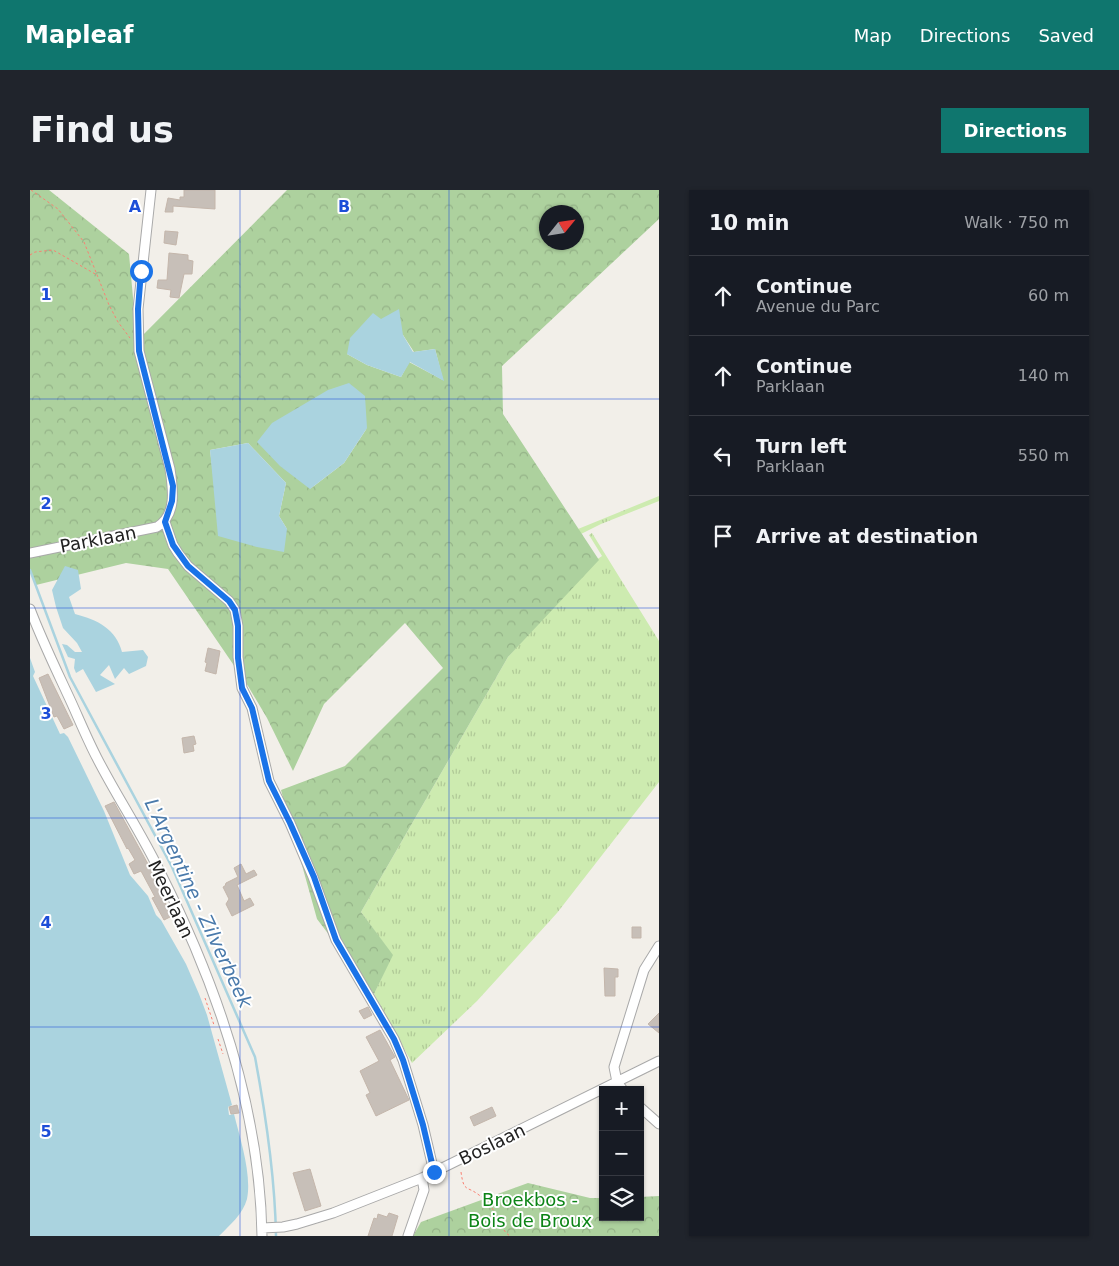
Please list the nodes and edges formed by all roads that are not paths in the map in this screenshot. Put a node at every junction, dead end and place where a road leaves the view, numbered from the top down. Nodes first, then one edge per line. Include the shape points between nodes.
1 (151, 190) edge
2 (165, 522) junction
3 (30, 552) edge
4 (30, 609) edge
5 (659, 946) edge
6 (659, 1060) edge
7 (617, 1082) junction
8 (620, 1086) edge
9 (644, 1111) edge
10 (659, 1124) edge
11 (434, 1172) junction
12 (422, 1178) junction
13 (262, 1232) edge
14 (408, 1236) edge

1 - 2 street via 138,309 139,351 173,486
2 - 3 street, Parklaan via 156,527
2 - 11 street via 173,545 188,566 235,610 242,688 252,708 269,781 302,850 336,940 403,1060
4 - 13 street, Meerlaan via 96,757 161,873 216,1003 249,1118 258,1172
5 - 7 street via 644,970 614,1067
6 - 7 street, Boslaan
7 - 8 street
7 - 11 street, Boslaan
9 - 10 street
11 - 12 street, Boslaan
12 - 13 street, Boslaan via 333,1213
12 - 14 street via 424,1190

